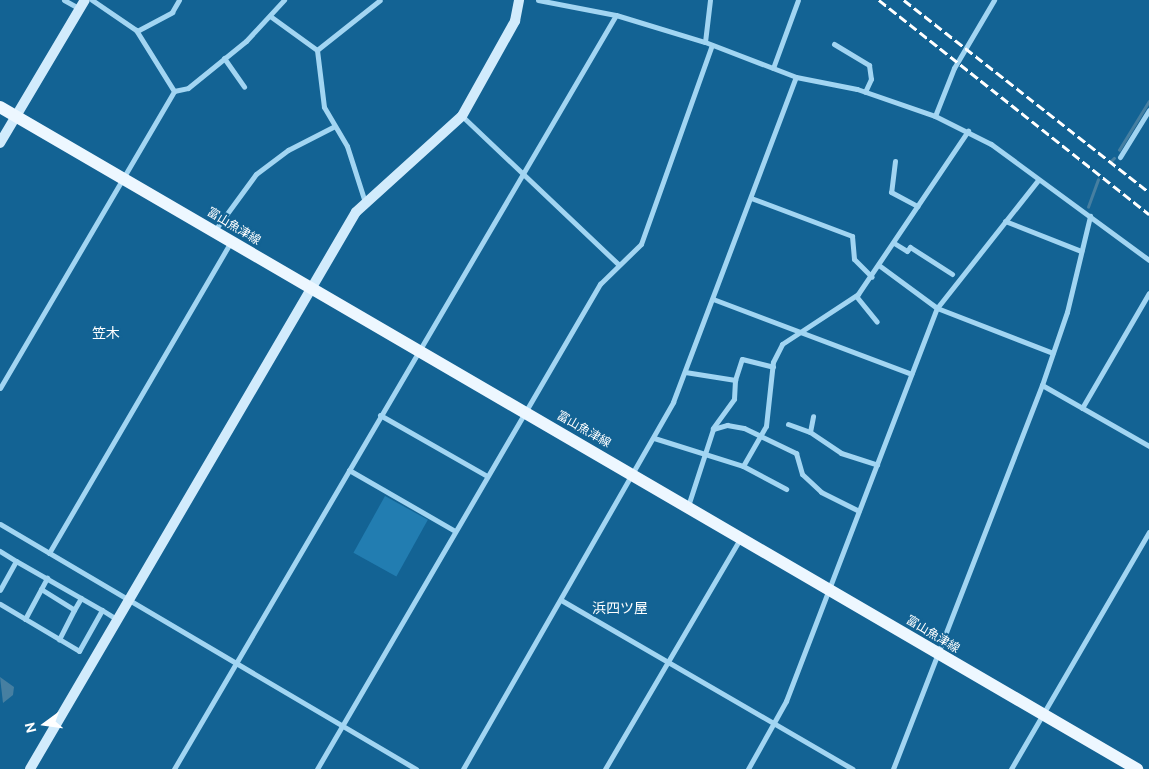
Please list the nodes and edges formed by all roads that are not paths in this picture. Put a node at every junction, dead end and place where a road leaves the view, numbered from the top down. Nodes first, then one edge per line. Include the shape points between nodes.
1 (64, 0) edge
2 (92, 0) edge
3 (179, 0) edge
4 (284, 0) edge
5 (380, 0) edge
6 (518, 0) edge
7 (542, 0) edge
8 (710, 0) edge
9 (798, 0) edge
10 (994, 0) edge
11 (82, 4) edge
12 (616, 15) junction
13 (270, 16) junction
14 (137, 31) junction
15 (705, 42) junction
16 (834, 44) dead end
17 (712, 45) junction
18 (317, 50) junction
19 (224, 58) junction
20 (773, 68) junction
21 (796, 78) junction
22 (244, 87) dead end
23 (174, 91) junction
24 (865, 92) junction
25 (0, 107) edge
26 (1149, 110) edge
27 (16, 116) junction
28 (462, 116) junction
29 (935, 116) junction
30 (333, 127) junction
31 (968, 131) junction
32 (0, 143) edge
33 (1120, 157) dead end
34 (895, 161) dead end
35 (522, 172) junction
36 (122, 178) junction
37 (1038, 180) junction
38 (751, 198) junction
39 (366, 203) junction
40 (917, 206) junction
41 (1090, 216) junction
42 (1005, 222) junction
43 (215, 230) junction
44 (232, 241) junction
45 (894, 243) junction
46 (1080, 251) junction
47 (1149, 260) edge
48 (619, 265) junction
49 (880, 266) junction
50 (952, 274) dead end
51 (872, 277) junction
52 (312, 289) junction
53 (1149, 293) edge
54 (856, 296) junction
55 (713, 299) junction
56 (937, 308) junction
57 (877, 322) dead end
58 (798, 330) junction
59 (418, 350) junction
60 (1053, 353) junction
61 (773, 367) junction
62 (685, 372) junction
63 (911, 374) junction
64 (735, 380) junction
65 (1042, 385) junction
66 (0, 388) edge
67 (1082, 408) junction
68 (524, 411) junction
69 (380, 416) junction
70 (813, 416) dead end
71 (788, 424) dead end
72 (713, 429) junction
73 (810, 432) junction
74 (654, 438) junction
75 (761, 438) junction
76 (1149, 446) edge
77 (704, 455) junction
78 (877, 465) junction
79 (743, 466) junction
80 (349, 470) junction
81 (634, 474) junction
82 (486, 476) junction
83 (786, 489) dead end
84 (688, 506) junction
85 (859, 511) junction
86 (0, 524) edge
87 (455, 531) junction
88 (1149, 532) edge
89 (741, 538) junction
90 (0, 551) edge
91 (48, 553) junction
92 (16, 561) junction
93 (47, 578) junction
94 (40, 589) junction
95 (830, 589) junction
96 (0, 590) edge
97 (81, 598) junction
98 (130, 599) junction
99 (561, 600) junction
100 (0, 604) edge
101 (74, 610) junction
102 (102, 610) junction
103 (25, 619) junction
104 (118, 620) junction
105 (59, 639) junction
106 (939, 654) junction
107 (668, 662) junction
108 (236, 663) junction
109 (1043, 713) junction
110 (774, 723) junction
111 (342, 725) junction
112 (30, 769) edge
113 (174, 769) edge
114 (317, 769) edge
115 (416, 769) edge
116 (462, 769) edge
117 (605, 769) edge
118 (748, 769) edge
119 (853, 769) edge
120 (893, 769) edge
121 (1011, 769) edge
122 (1137, 769) edge

1 - 11 street
2 - 14 street
3 - 14 street via 172,12
4 - 13 street
5 - 18 street
6 - 28 street via 515,20
7 - 12 street
8 - 15 street
9 - 20 street
10 - 29 street via 954,68
11 - 27 street
12 - 15 street
12 - 35 street
13 - 18 street
13 - 19 street
14 - 23 street
15 - 17 street
16 - 24 street via 869,65 871,79
17 - 20 street
17 - 48 street via 641,244
18 - 30 street via 324,107
19 - 22 street
19 - 23 street via 188,88
20 - 21 street
21 - 24 street
21 - 38 street
23 - 36 street
24 - 29 street
25 - 27 main road, 富山魚津線
26 - 33 street
27 - 32 street
27 - 36 main road, 富山魚津線
28 - 35 street
28 - 39 street
29 - 31 street
30 - 39 street via 347,146
30 - 43 street via 288,150 256,174
31 - 37 street
31 - 40 street
34 - 40 street via 891,192
35 - 48 street
35 - 59 street
36 - 43 main road, 富山魚津線
36 - 66 street
37 - 41 street
37 - 42 street
38 - 51 street via 852,236 854,260
38 - 55 street
39 - 52 street
40 - 45 street
41 - 46 street
41 - 47 street
42 - 46 street
42 - 56 street
43 - 44 main road, 富山魚津線
44 - 52 main road, 富山魚津線
44 - 91 street
45 - 49 street
45 - 50 street via 907,251 910,247
46 - 60 street
48 - 68 street via 600,284
49 - 51 street
49 - 56 street
51 - 54 street
52 - 59 main road, 富山魚津線
52 - 98 street
53 - 67 street
54 - 57 street
54 - 58 street
55 - 58 street
55 - 62 street
56 - 60 street
56 - 63 street
58 - 61 street via 782,344
58 - 63 street
59 - 68 main road, 富山魚津線
59 - 69 street
60 - 65 street
61 - 64 street via 742,359
61 - 75 street
62 - 64 street
62 - 74 street
63 - 78 street
64 - 72 street via 734,399
65 - 67 street
65 - 106 street
67 - 76 street
68 - 81 main road, 富山魚津線
68 - 82 street
69 - 80 street
69 - 82 street
70 - 73 street
71 - 73 street
72 - 75 street via 726,425 744,428
72 - 77 street
73 - 78 street via 841,453
74 - 77 street
74 - 81 street
75 - 79 street
75 - 85 street via 796,453 802,474 820,492
77 - 79 street
77 - 84 street
78 - 85 street
79 - 83 street
80 - 87 street
80 - 108 street
81 - 84 main road, 富山魚津線
81 - 99 street
82 - 87 street
84 - 89 main road, 富山魚津線
85 - 95 street
86 - 91 street
87 - 111 street
88 - 109 street
89 - 95 main road, 富山魚津線
89 - 107 street
90 - 92 street
91 - 98 street
92 - 93 street
92 - 96 street
93 - 94 street
93 - 97 street
94 - 101 street
94 - 103 street
95 - 106 main road, 富山魚津線
95 - 110 street
97 - 101 street
97 - 102 street
98 - 104 street
98 - 108 street
99 - 107 street
99 - 116 street
100 - 103 street
101 - 105 street
102 - 104 street
102 - 105 street via 79,651
103 - 105 street
104 - 112 street
106 - 109 main road, 富山魚津線
106 - 120 street
107 - 110 street
107 - 117 street
108 - 111 street
108 - 113 street
109 - 121 street
109 - 122 main road, 富山魚津線
110 - 118 street
110 - 119 street
111 - 114 street
111 - 115 street

